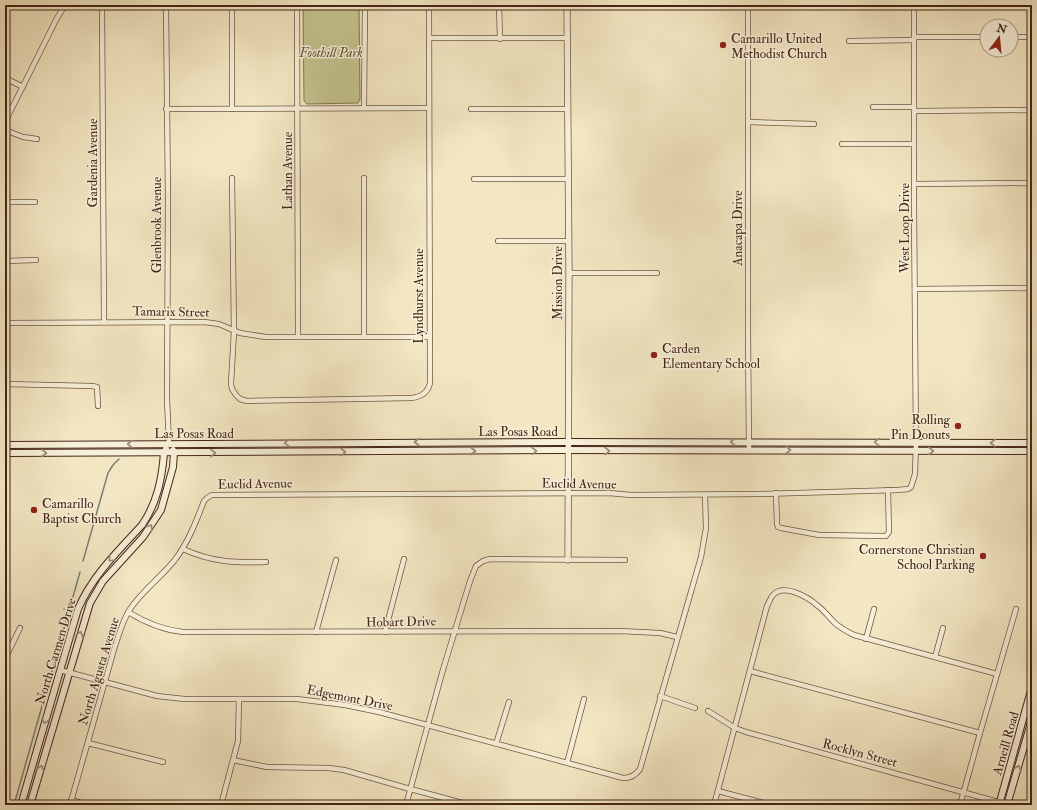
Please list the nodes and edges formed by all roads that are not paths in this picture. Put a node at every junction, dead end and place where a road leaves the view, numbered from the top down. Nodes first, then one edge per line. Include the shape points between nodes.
1 (65, 5) edge
2 (102, 5) edge
3 (166, 5) edge
4 (232, 5) edge
5 (297, 5) edge
6 (365, 5) edge
7 (429, 5) edge
8 (500, 5) edge
9 (567, 5) edge
10 (748, 5) edge
11 (914, 5) edge
12 (1032, 36) edge
13 (979, 37) edge
14 (1019, 37) edge
15 (429, 38) junction
16 (567, 38) junction
17 (914, 38) junction
18 (500, 39) junction
19 (848, 41) dead end
20 (5, 78) edge
21 (23, 87) junction
22 (873, 107) dead end
23 (364, 108) junction
24 (429, 108) junction
25 (567, 108) junction
26 (166, 109) junction
27 (232, 109) junction
28 (298, 109) junction
29 (471, 109) dead end
30 (914, 109) junction
31 (1032, 110) edge
32 (5, 122) edge
33 (748, 122) junction
34 (814, 124) dead end
35 (5, 130) edge
36 (37, 139) dead end
37 (842, 144) dead end
38 (914, 144) junction
39 (232, 178) dead end
40 (364, 178) dead end
41 (474, 179) dead end
42 (568, 179) junction
43 (1032, 183) edge
44 (914, 184) junction
45 (5, 202) edge
46 (35, 202) dead end
47 (498, 241) dead end
48 (568, 241) junction
49 (36, 260) dead end
50 (5, 261) edge
51 (569, 273) junction
52 (657, 273) dead end
53 (1032, 288) edge
54 (915, 289) junction
55 (167, 321) junction
56 (5, 322) edge
57 (104, 322) junction
58 (234, 331) junction
59 (298, 337) junction
60 (364, 337) junction
61 (429, 338) junction
62 (5, 384) edge
63 (98, 406) dead end
64 (568, 442) junction
65 (749, 442) junction
66 (916, 443) junction
67 (1032, 443) edge
68 (169, 444) junction
69 (5, 445) edge
70 (749, 450) junction
71 (568, 451) junction
72 (916, 451) junction
73 (1032, 451) edge
74 (5, 453) edge
75 (164, 453) junction
76 (174, 453) junction
77 (888, 490) junction
78 (776, 493) junction
79 (569, 494) junction
80 (705, 495) junction
81 (209, 496) joint
82 (182, 548) junction
83 (404, 559) dead end
84 (336, 560) dead end
85 (568, 560) junction
86 (625, 560) dead end
87 (266, 562) dead end
88 (874, 609) dead end
89 (1016, 609) dead end
90 (128, 612) junction
91 (20, 628) dead end
92 (943, 628) dead end
93 (454, 631) junction
94 (316, 632) junction
95 (385, 632) junction
96 (677, 637) junction
97 (866, 639) junction
98 (935, 657) junction
99 (5, 658) edge
100 (60, 670) junction
101 (69, 672) junction
102 (750, 672) junction
103 (997, 674) junction
104 (105, 683) junction
105 (1032, 687) edge
106 (660, 696) junction
107 (238, 699) junction
108 (584, 699) dead end
109 (509, 702) dead end
110 (695, 708) dead end
111 (708, 711) dead end
112 (1032, 719) edge
113 (428, 726) junction
114 (735, 728) junction
115 (980, 733) junction
116 (88, 743) junction
117 (496, 744) junction
118 (233, 760) junction
119 (163, 762) dead end
120 (567, 763) junction
121 (410, 789) junction
122 (718, 791) junction
123 (964, 792) junction
124 (71, 803) edge
125 (999, 804) edge
126 (21, 805) edge
127 (30, 805) edge
128 (88, 805) edge
129 (220, 805) edge
130 (406, 805) edge
131 (469, 805) edge
132 (714, 805) edge
133 (771, 805) edge
134 (960, 805) edge
135 (1008, 805) edge

1 - 21 street
2 - 57 street, Gardenia Avenue
3 - 26 street, Glenbrook Avenue
4 - 27 street
5 - 28 street, Lathan Avenue
6 - 23 street
7 - 15 street, Lyndhurst Avenue
8 - 18 street
9 - 16 street, Mission Drive
10 - 33 street, Anacapa Drive
11 - 17 street, West Loop Drive
12 - 14 street
13 - 17 street
15 - 18 street
15 - 24 street, Lyndhurst Avenue
16 - 18 street
16 - 25 street, Mission Drive
17 - 19 street
17 - 30 street, West Loop Drive
20 - 21 street
21 - 32 street
22 - 30 street
23 - 24 street
23 - 28 street
24 - 61 street, Lyndhurst Avenue
25 - 29 street
25 - 42 street, Mission Drive
26 - 27 street
26 - 55 street, Glenbrook Avenue
27 - 28 street
28 - 59 street, Lathan Avenue
30 - 31 street
30 - 38 street, West Loop Drive
33 - 34 street
33 - 65 street, Anacapa Drive
35 - 36 street
37 - 38 street
38 - 44 street, West Loop Drive
39 - 58 street
40 - 60 street
41 - 42 street
42 - 48 street, Mission Drive
43 - 44 street
44 - 54 street, West Loop Drive
45 - 46 street
47 - 48 street
48 - 51 street, Mission Drive
49 - 50 street
51 - 52 street
51 - 64 street, Mission Drive
53 - 54 street
54 - 66 street, West Loop Drive
55 - 57 street, Tamarix Street
55 - 58 street, Tamarix Street via 214,323
55 - 68 street, Glenbrook Avenue
56 - 57 street, Tamarix Street
58 - 59 street, Tamarix Street via 266,337
58 - 61 street, Lyndhurst Avenue via 231,384 236,395 247,401 420,397 426,392 430,382
59 - 60 street, Tamarix Street
60 - 61 street, Tamarix Street
62 - 63 street via 97,386
65 -> 64 main road, Las Posas Road
64 -> 68 main road, Las Posas Road
64 - 71 street, Mission Drive
66 -> 65 main road, Las Posas Road
65 - 70 street, Anacapa Drive
67 -> 66 main road, Las Posas Road
66 - 72 street, West Loop Drive
68 -> 69 main road, Las Posas Road
68 - 75 main road, North Carmen Drive
68 - 76 main road
71 -> 70 main road, Las Posas Road
70 -> 72 main road, Las Posas Road
76 -> 71 main road, Las Posas Road
71 - 79 street, Mission Drive
72 -> 73 main road, Las Posas Road
72 - 77 street, Euclid Avenue via 911,487
74 -> 75 main road, Las Posas Road
75 - 76 main road, Las Posas Road
75 -> 100 main road, North Carmen Drive via 160,484 151,511 89,587 78,609
101 -> 76 main road, North Carmen Drive via 87,609 97,590 138,543 160,510 173,467
77 - 78 street, Euclid Avenue
77 - 78 street via 889,532 886,536 819,535 778,527
78 - 80 street, Euclid Avenue
79 - 80 street, Euclid Avenue
79 - 81 street, Euclid Avenue
79 - 85 street, Mission Drive
80 - 96 street via 704,543
81 - 82 street, North Agusta Avenue via 204,501 193,530
82 - 87 street via 217,561
82 - 90 street, North Agusta Avenue
83 - 95 street
84 - 94 street
85 - 86 street
85 - 93 street via 490,559 478,564 474,568
88 - 97 street
89 - 103 street
90 - 94 street, Hobart Drive via 162,629 184,632
90 - 104 street, North Agusta Avenue via 119,633
91 - 99 street
92 - 98 street
93 - 95 street, Hobart Drive
93 - 96 street, Hobart Drive via 647,632
93 - 113 street
94 - 95 street, Hobart Drive
96 - 106 street
97 - 98 street
97 - 102 street via 842,629 805,597 790,591 776,592 767,606
98 - 103 street
100 - 101 street, Edgemont Drive
100 -> 126 main road, North Carmen Drive
101 - 104 street, Edgemont Drive
127 -> 101 main road, North Carmen Drive
102 - 114 street
102 - 115 street
103 - 115 street
104 - 107 street, Edgemont Drive via 157,696
104 - 116 street, North Agusta Avenue
105 - 125 main road, Arneill Road
106 - 110 street
106 - 120 street, Edgemont Drive via 640,769 632,776 623,778
107 - 113 street, Edgemont Drive via 320,701 379,712
107 - 118 street via 239,732
108 - 120 street
109 - 117 street
111 - 114 street, Rocklyn Street
135 -> 112 main road, Arneill Road
113 - 117 street, Edgemont Drive
113 - 121 street
114 - 122 street
114 - 123 street, Rocklyn Street
115 - 123 street
116 - 119 street
116 - 124 street, North Agusta Avenue
117 - 120 street, Edgemont Drive
118 - 121 street via 267,767 344,770
118 - 129 street
121 - 130 street
121 - 131 street
122 - 132 street
122 - 133 street
123 - 125 street, Rocklyn Street
123 - 134 street
124 - 128 street
125 - 135 street, Rocklyn Street

